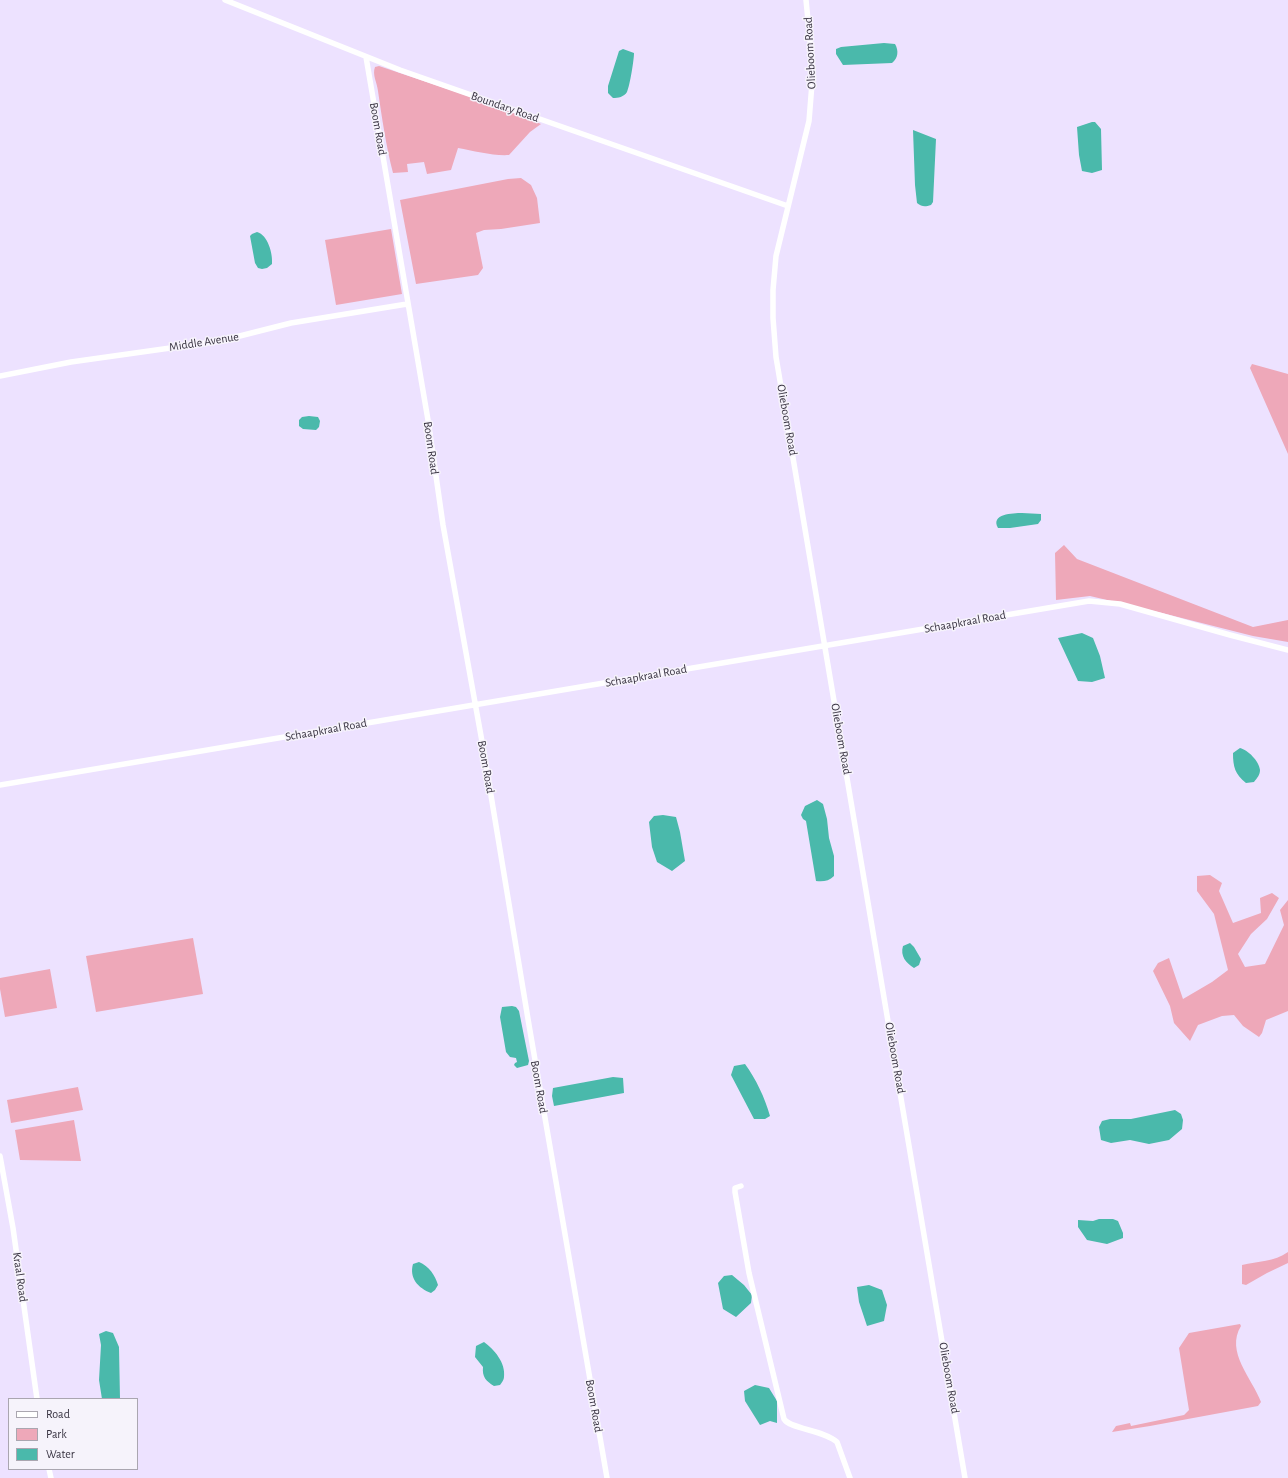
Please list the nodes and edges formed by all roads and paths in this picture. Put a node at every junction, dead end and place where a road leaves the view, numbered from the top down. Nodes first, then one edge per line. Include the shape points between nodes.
1 (225, 0) edge
2 (806, 0) edge
3 (366, 57) junction
4 (788, 206) junction
5 (407, 304) junction
6 (0, 376) edge
7 (826, 646) junction
8 (1288, 650) edge
9 (475, 705) junction
10 (0, 785) edge
11 (0, 1156) edge
12 (741, 1186) dead end
13 (37, 1398) edge
14 (607, 1478) edge
15 (850, 1478) edge
16 (965, 1478) edge

1 - 3 street, Boundary Road
2 - 4 street, Olieboom Road via 813,71 811,104
3 - 4 street, Boundary Road
3 - 5 street, Boom Road
4 - 7 street, Olieboom Road via 776,256 773,290 776,357
5 - 6 street, Middle Avenue via 291,323 220,341 71,362
5 - 9 street, Boom Road
7 - 8 street, Schaapkraal Road via 1090,601 1120,604
7 - 9 street, Schaapkraal Road
7 - 16 street, Olieboom Road
9 - 10 street, Schaapkraal Road
9 - 14 street, Boom Road
11 - 13 street, Kraal Road via 13,1228
12 - 15 street via 735,1188 734,1192 749,1273 784,1419 790,1424 824,1434 837,1442

